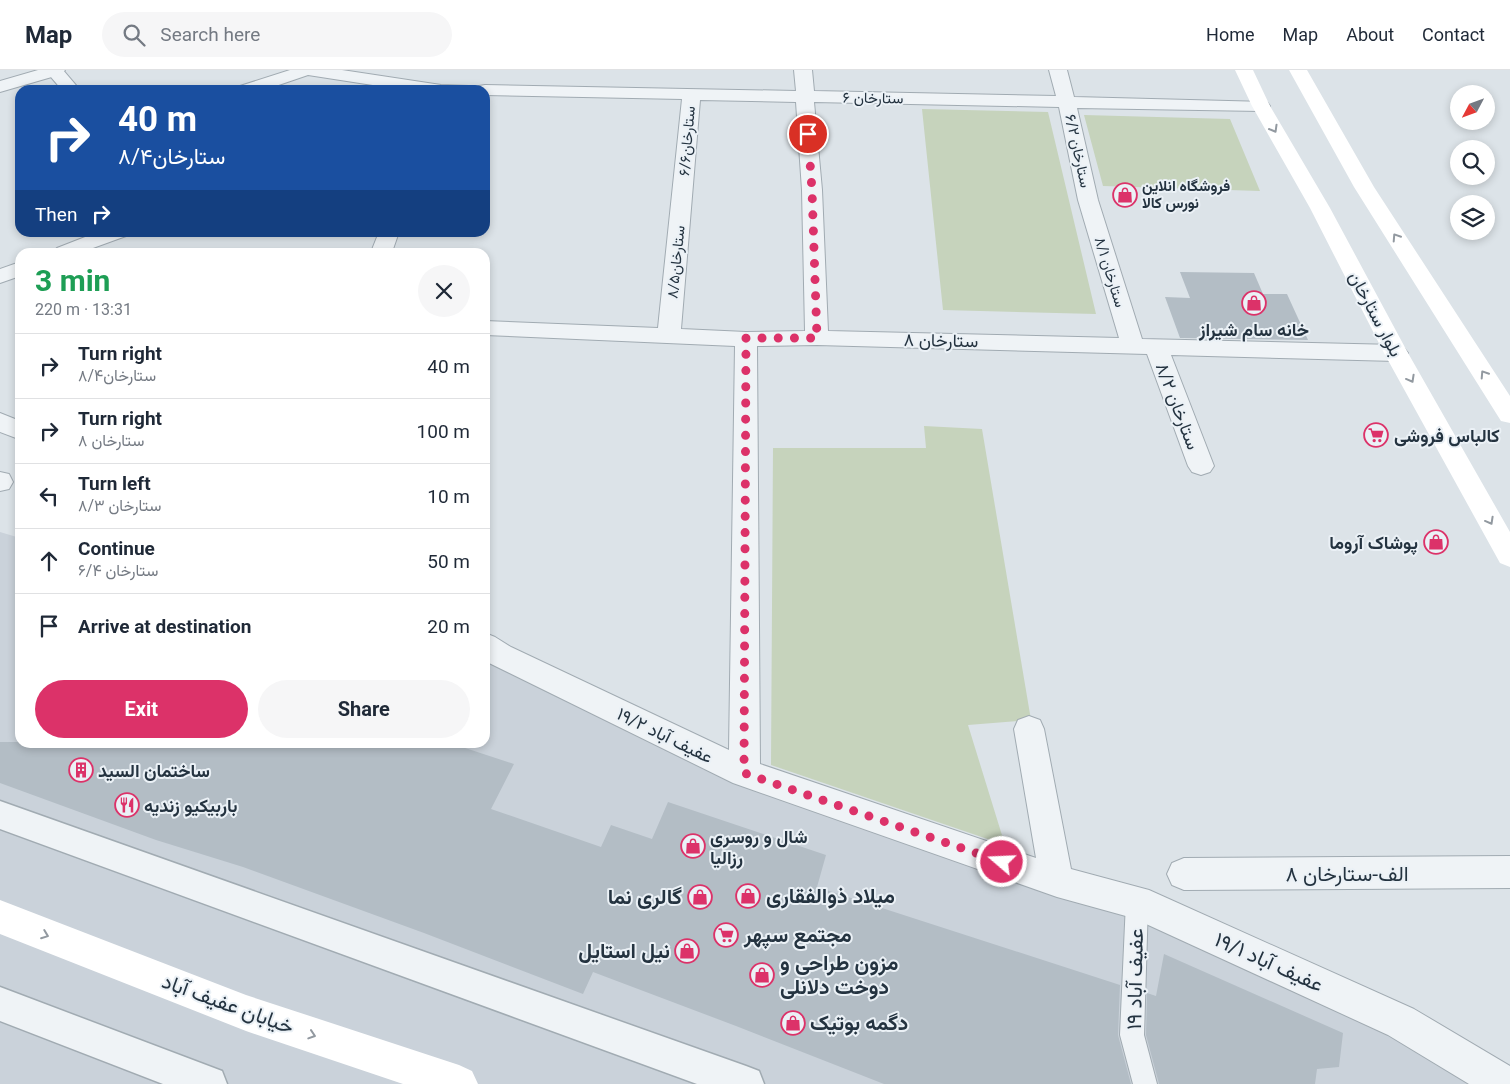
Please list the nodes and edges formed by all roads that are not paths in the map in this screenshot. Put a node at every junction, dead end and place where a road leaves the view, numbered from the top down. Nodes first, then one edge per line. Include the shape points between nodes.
1 (55, 70) edge
2 (307, 70) edge
3 (803, 70) edge
4 (1058, 70) edge
5 (1244, 70) edge
6 (1298, 70) edge
7 (67, 85) edge
8 (261, 85) edge
9 (408, 85) edge
10 (0, 87) edge
11 (490, 89) edge
12 (691, 96) junction
13 (805, 97) junction
14 (1067, 102) junction
15 (1261, 106) junction
16 (684, 188) joint
17 (1088, 200) joint
18 (105, 237) edge
19 (75, 248) edge
20 (15, 271) edge
21 (0, 276) edge
22 (490, 328) edge
23 (668, 336) junction
24 (746, 338) junction
25 (817, 338) junction
26 (1132, 344) junction
27 (1156, 346) junction
28 (1396, 353) junction
29 (1510, 415) edge
30 (1201, 466) dead end
31 (1510, 556) edge
32 (490, 648) edge
33 (1029, 729) dead end
34 (744, 773) junction
35 (0, 815) edge
36 (1510, 872) edge
37 (1184, 874) dead end
38 (1058, 881) junction
39 (1136, 902) junction
40 (0, 917) edge
41 (0, 1004) edge
42 (208, 1084) edge
43 (459, 1084) edge
44 (746, 1084) edge
45 (1145, 1084) edge
46 (1504, 1084) edge

1 - 7 street
1 - 10 street
2 - 8 street
2 - 9 street
3 - 13 street
4 - 14 street, ستارخان ۶/۲
5 - 15 main road, بلوار ستارخان
29 -> 6 main road via 1364,186
11 - 12 street, ستارخان ۶ via 527,84
12 - 13 street, ستارخان ۶
12 - 16 street, ستارخان۶/۶
13 - 14 street, ستارخان ۶
13 - 25 street
14 - 15 street, ستارخان ۶
14 - 17 street, ستارخان ۶/۲
15 -> 28 main road, بلوار ستارخان via 1320,208
16 - 23 street, ستارخان۸/۵
17 - 26 street, ستارخان ۸/۱
18 - 19 street
20 - 21 street
22 - 23 street, ستارخان ۸
23 - 24 street, ستارخان ۸
24 - 25 street, ستارخان ۸
24 - 34 street
25 - 26 street, ستارخان ۸
26 - 27 street, ستارخان ۸
27 - 28 street, ستارخان ۸
27 - 30 street, ستارخان ۸/۲
28 -> 31 main road, بلوار ستارخان
32 - 34 street, عفیف آباد ۱۹/۲
33 - 38 street
34 - 38 street, عفیف آباد ۱۹/۲
35 - 44 street
36 - 37 street, ۸ الف-ستارخان
38 - 39 street, عفیف آباد ۱۹/۲
39 - 45 lane, عفیف آباد ۱۹ via 1132,1035
39 - 46 street, عفیف آباد ۱۹/۱ via 1400,1022
40 -> 43 main road, خیابان عفیف آباد via 246,1013
41 - 42 street

